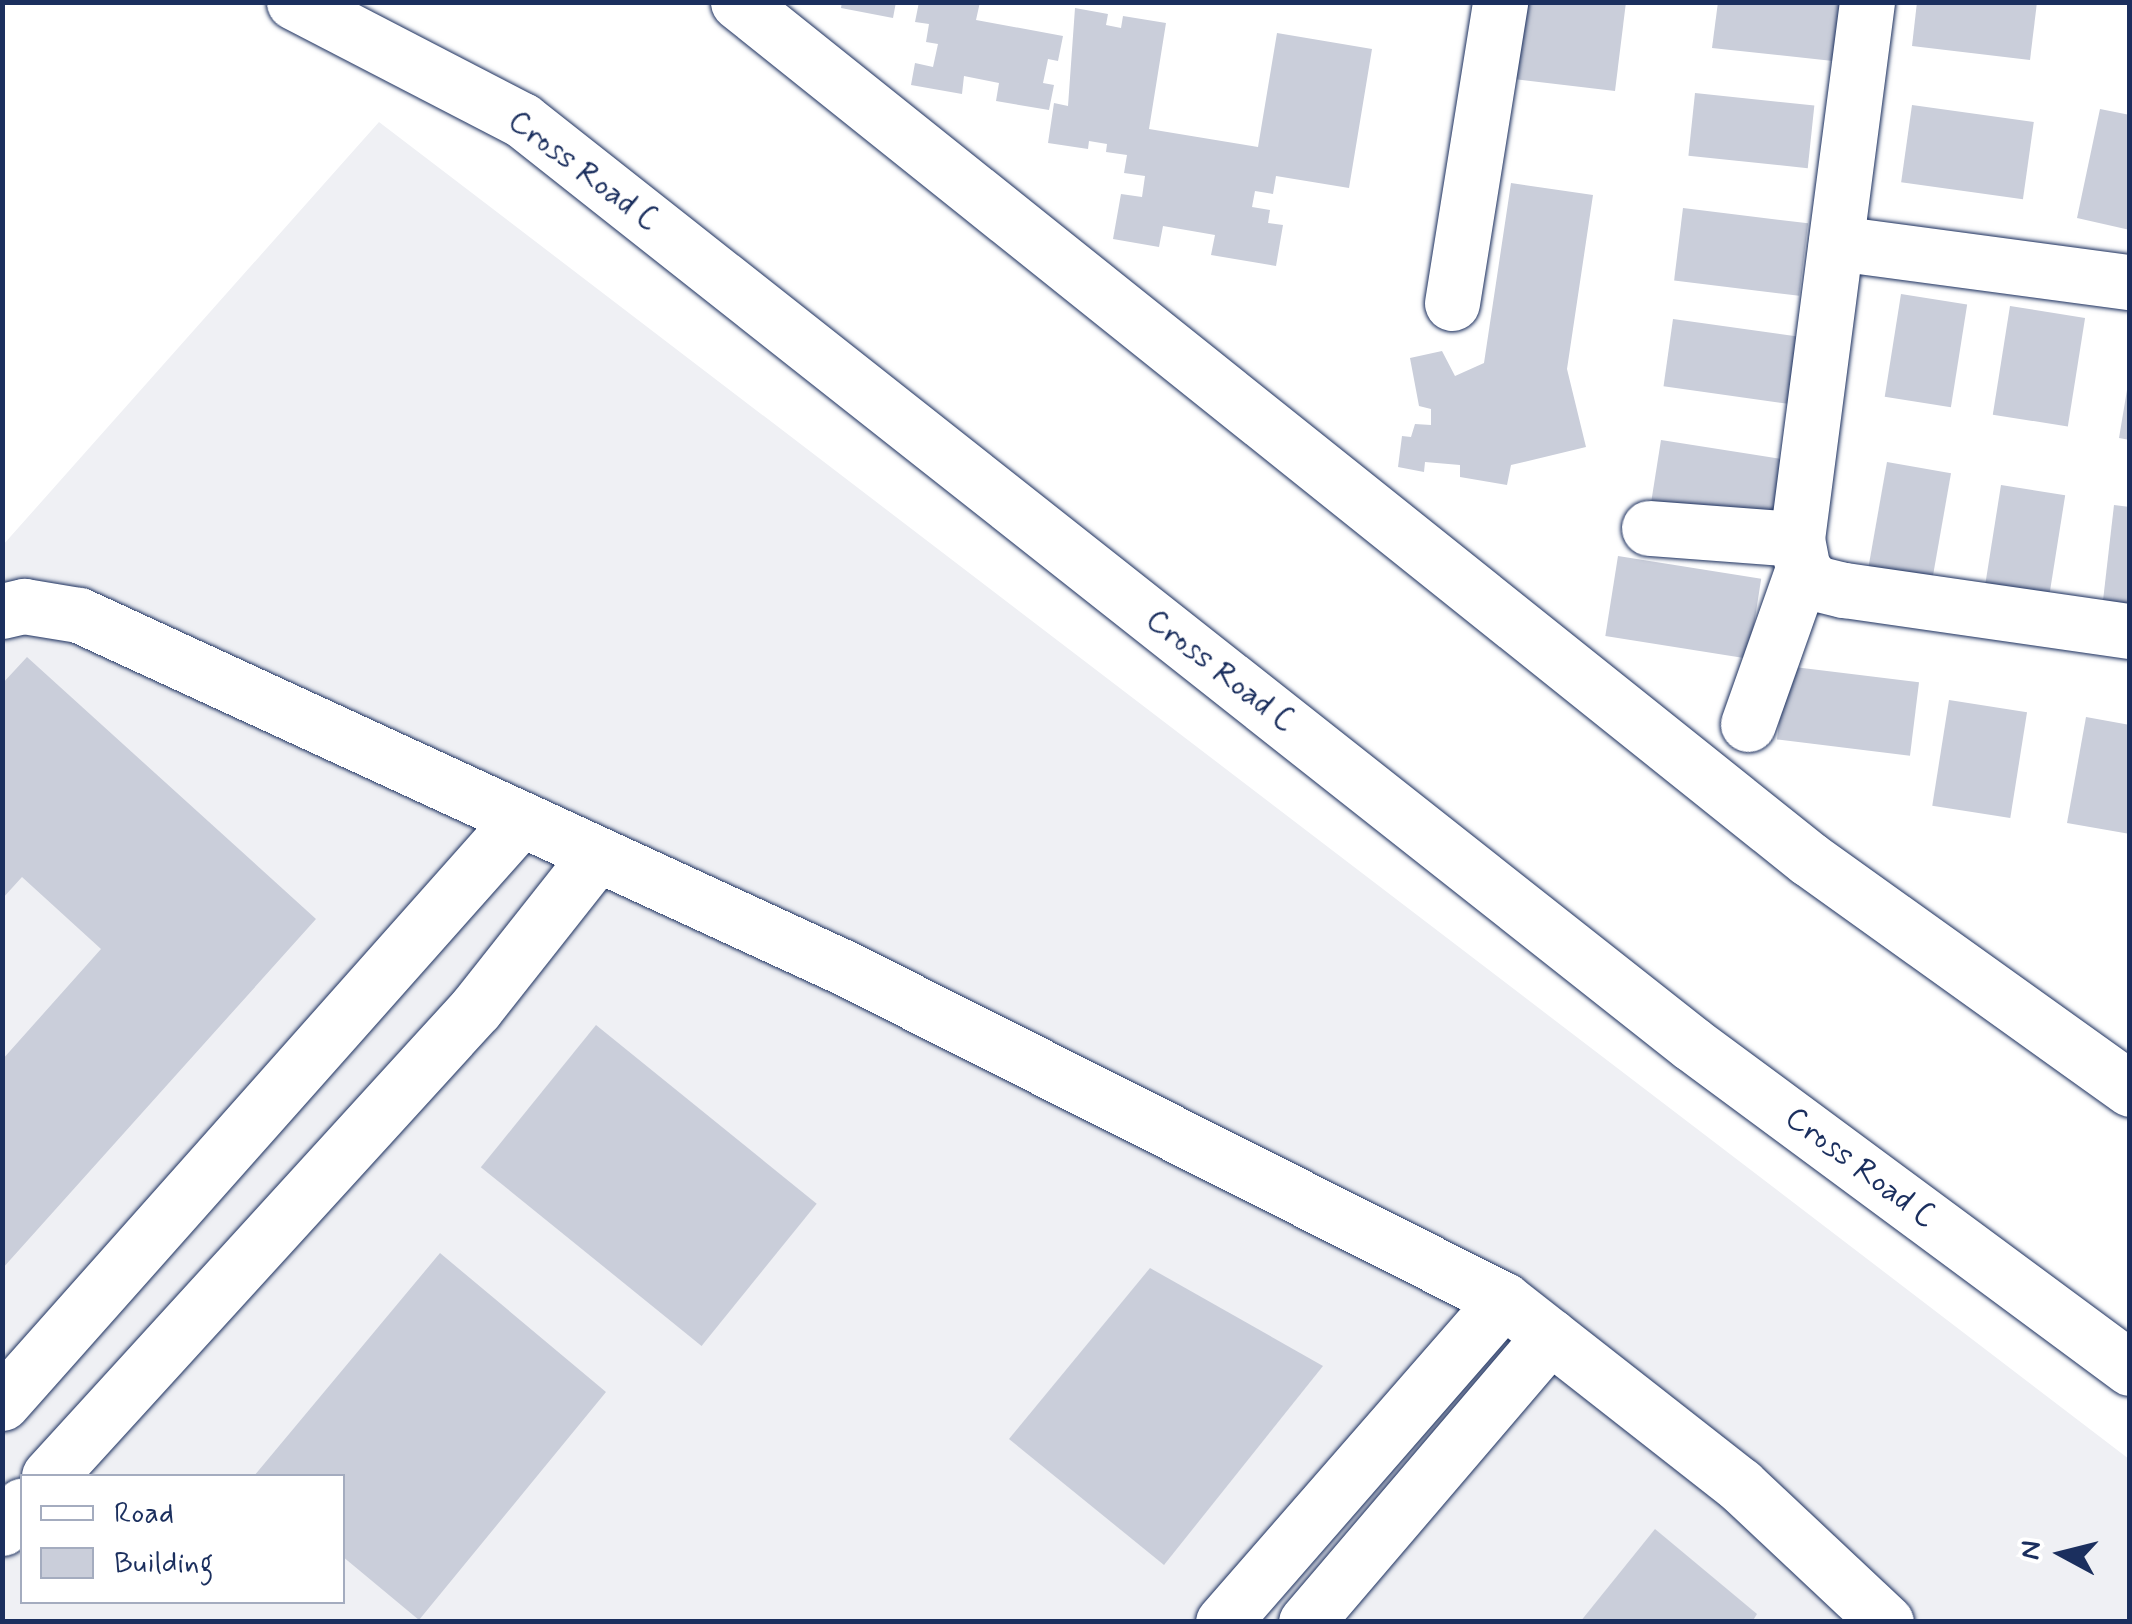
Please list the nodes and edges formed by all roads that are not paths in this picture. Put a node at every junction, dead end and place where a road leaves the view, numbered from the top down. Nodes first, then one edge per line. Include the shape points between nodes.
1 (294, 2) edge
2 (738, 2) edge
3 (1500, 2) edge
4 (1866, 2) edge
5 (1836, 243) junction
6 (2130, 282) edge
7 (1452, 304) dead end
8 (1649, 528) dead end
9 (1800, 554) junction
10 (2, 611) edge
11 (2130, 632) edge
12 (1748, 724) dead end
13 (520, 820) junction
14 (596, 856) junction
15 (2130, 1089) edge
16 (1504, 1300) junction
17 (1550, 1336) junction
18 (2130, 1368) edge
19 (2, 1403) edge
20 (51, 1474) edge
21 (20, 1508) edge
22 (2, 1528) edge
23 (1223, 1622) edge
24 (1306, 1622) edge
25 (1886, 1622) edge

1 - 18 street, Cross Road C via 522,120 1692,1044
2 - 15 street via 1793,847
3 - 7 street
4 - 5 street
5 - 6 street
5 - 9 street
8 - 9 street
9 - 11 street via 1815,583 1844,590
9 - 12 street
10 - 13 street via 24,606 79,616
13 - 14 street
13 - 19 street
14 - 16 street via 845,968
14 - 20 street via 476,1008
16 - 17 street
16 - 23 street
17 - 24 street
17 - 25 street via 1740,1485
21 - 22 street

